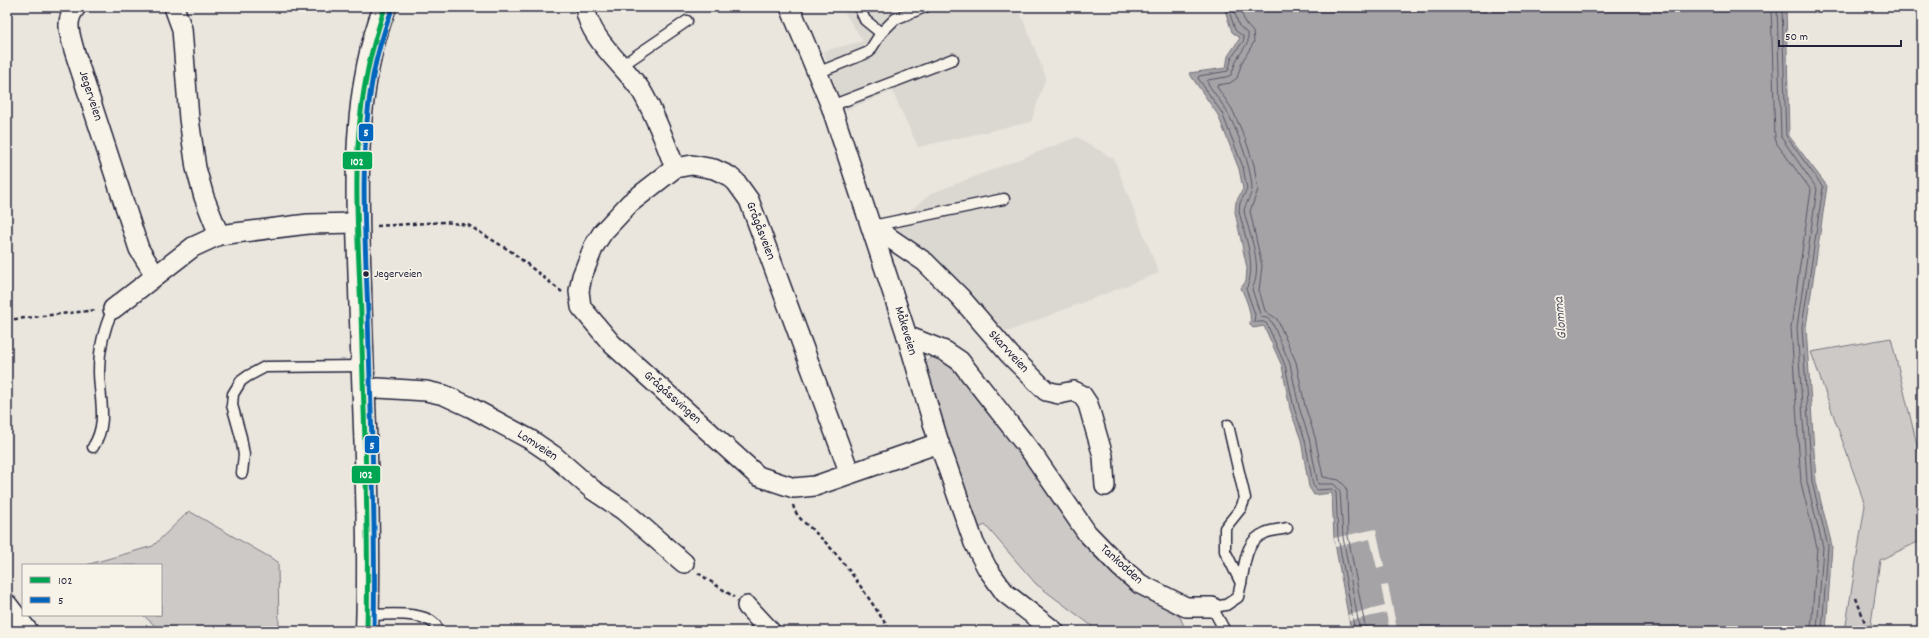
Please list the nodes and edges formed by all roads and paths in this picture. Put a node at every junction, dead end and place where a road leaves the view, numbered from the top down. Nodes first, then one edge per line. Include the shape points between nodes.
1 (76, 7) edge
2 (174, 7) edge
3 (385, 7) edge
4 (585, 7) edge
5 (790, 7) edge
6 (859, 7) edge
7 (925, 7) edge
8 (687, 21) dead end
9 (881, 33) junction
10 (952, 59) dead end
11 (621, 66) junction
12 (818, 73) junction
13 (831, 106) junction
14 (675, 168) junction
15 (1004, 199) dead end
16 (364, 224) junction
17 (872, 226) junction
18 (219, 235) junction
19 (155, 275) junction
20 (580, 307) junction
21 (113, 309) junction
22 (7, 320) edge
23 (907, 336) junction
24 (362, 366) junction
25 (363, 391) junction
26 (1228, 425) dead end
27 (939, 443) junction
28 (93, 447) dead end
29 (242, 473) dead end
30 (850, 474) junction
31 (1105, 486) dead end
32 (793, 503) dead end
33 (1287, 528) dead end
34 (684, 563) joint
35 (1241, 583) junction
36 (1856, 598) dead end
37 (7, 604) edge
38 (747, 606) joint
39 (1212, 607) junction
40 (367, 623) edge
41 (28, 631) edge
42 (438, 631) edge
43 (770, 631) edge
44 (886, 631) edge
45 (1054, 631) edge
46 (1225, 631) edge
47 (1868, 631) edge

1 - 19 street, Jegerveien via 68,20 74,50 139,250
2 - 18 street via 182,29 188,119 196,168
3 - 16 main road via 373,44 361,118 358,154
4 - 11 street via 597,36
5 - 12 street, Måkeveien
6 - 9 lane via 865,20
7 - 9 lane via 895,19
8 - 11 lane
9 - 12 lane via 869,52
10 - 13 lane
11 - 14 street via 651,108
12 - 13 street, Måkeveien
13 - 17 street, Måkeveien
14 - 20 street via 630,203 603,232 582,276 579,291
14 - 30 street, Grågåsveien via 692,165 714,169 736,182 749,200
15 - 17 lane
16 - 18 street via 308,224
16 - 20 path via 444,222 468,225 512,252
16 - 24 main road
17 - 23 street, Måkeveien
17 - 31 street, Skarvveien via 925,262 1046,391 1059,394 1074,391 1082,395 1088,404 1103,456
18 - 19 street via 193,247
19 - 21 street
20 - 30 street, Grågåssvingen via 612,344 758,476 794,488 816,486
21 - 22 path
21 - 28 lane via 100,351 103,423
23 - 27 street, Måkeveien
23 - 39 street, Tankodden via 945,351 960,361 1032,453 1087,533 1120,567 1140,584 1186,607
24 - 25 main road
24 - 29 lane via 265,367 245,378 233,394 232,405 244,455
25 - 34 street, Lomveien via 378,388 426,391 456,400 497,421 553,455 587,485 623,510
25 - 40 main road
26 - 35 lane via 1245,498 1241,508 1225,528 1225,551
27 - 30 street, Grågåssvingen
27 - 45 street, Måkeveien via 974,543 987,568 1005,593
32 - 44 path via 799,519 828,544 846,568 887,626
33 - 35 lane, Tankodden via 1264,533 1252,542 1247,552
34 - 38 path
35 - 39 lane, Tankodden via 1238,597 1226,605
36 - 47 path
37 - 41 street
38 - 43 street
39 - 46 lane
40 - 42 lane via 417,616 434,624

